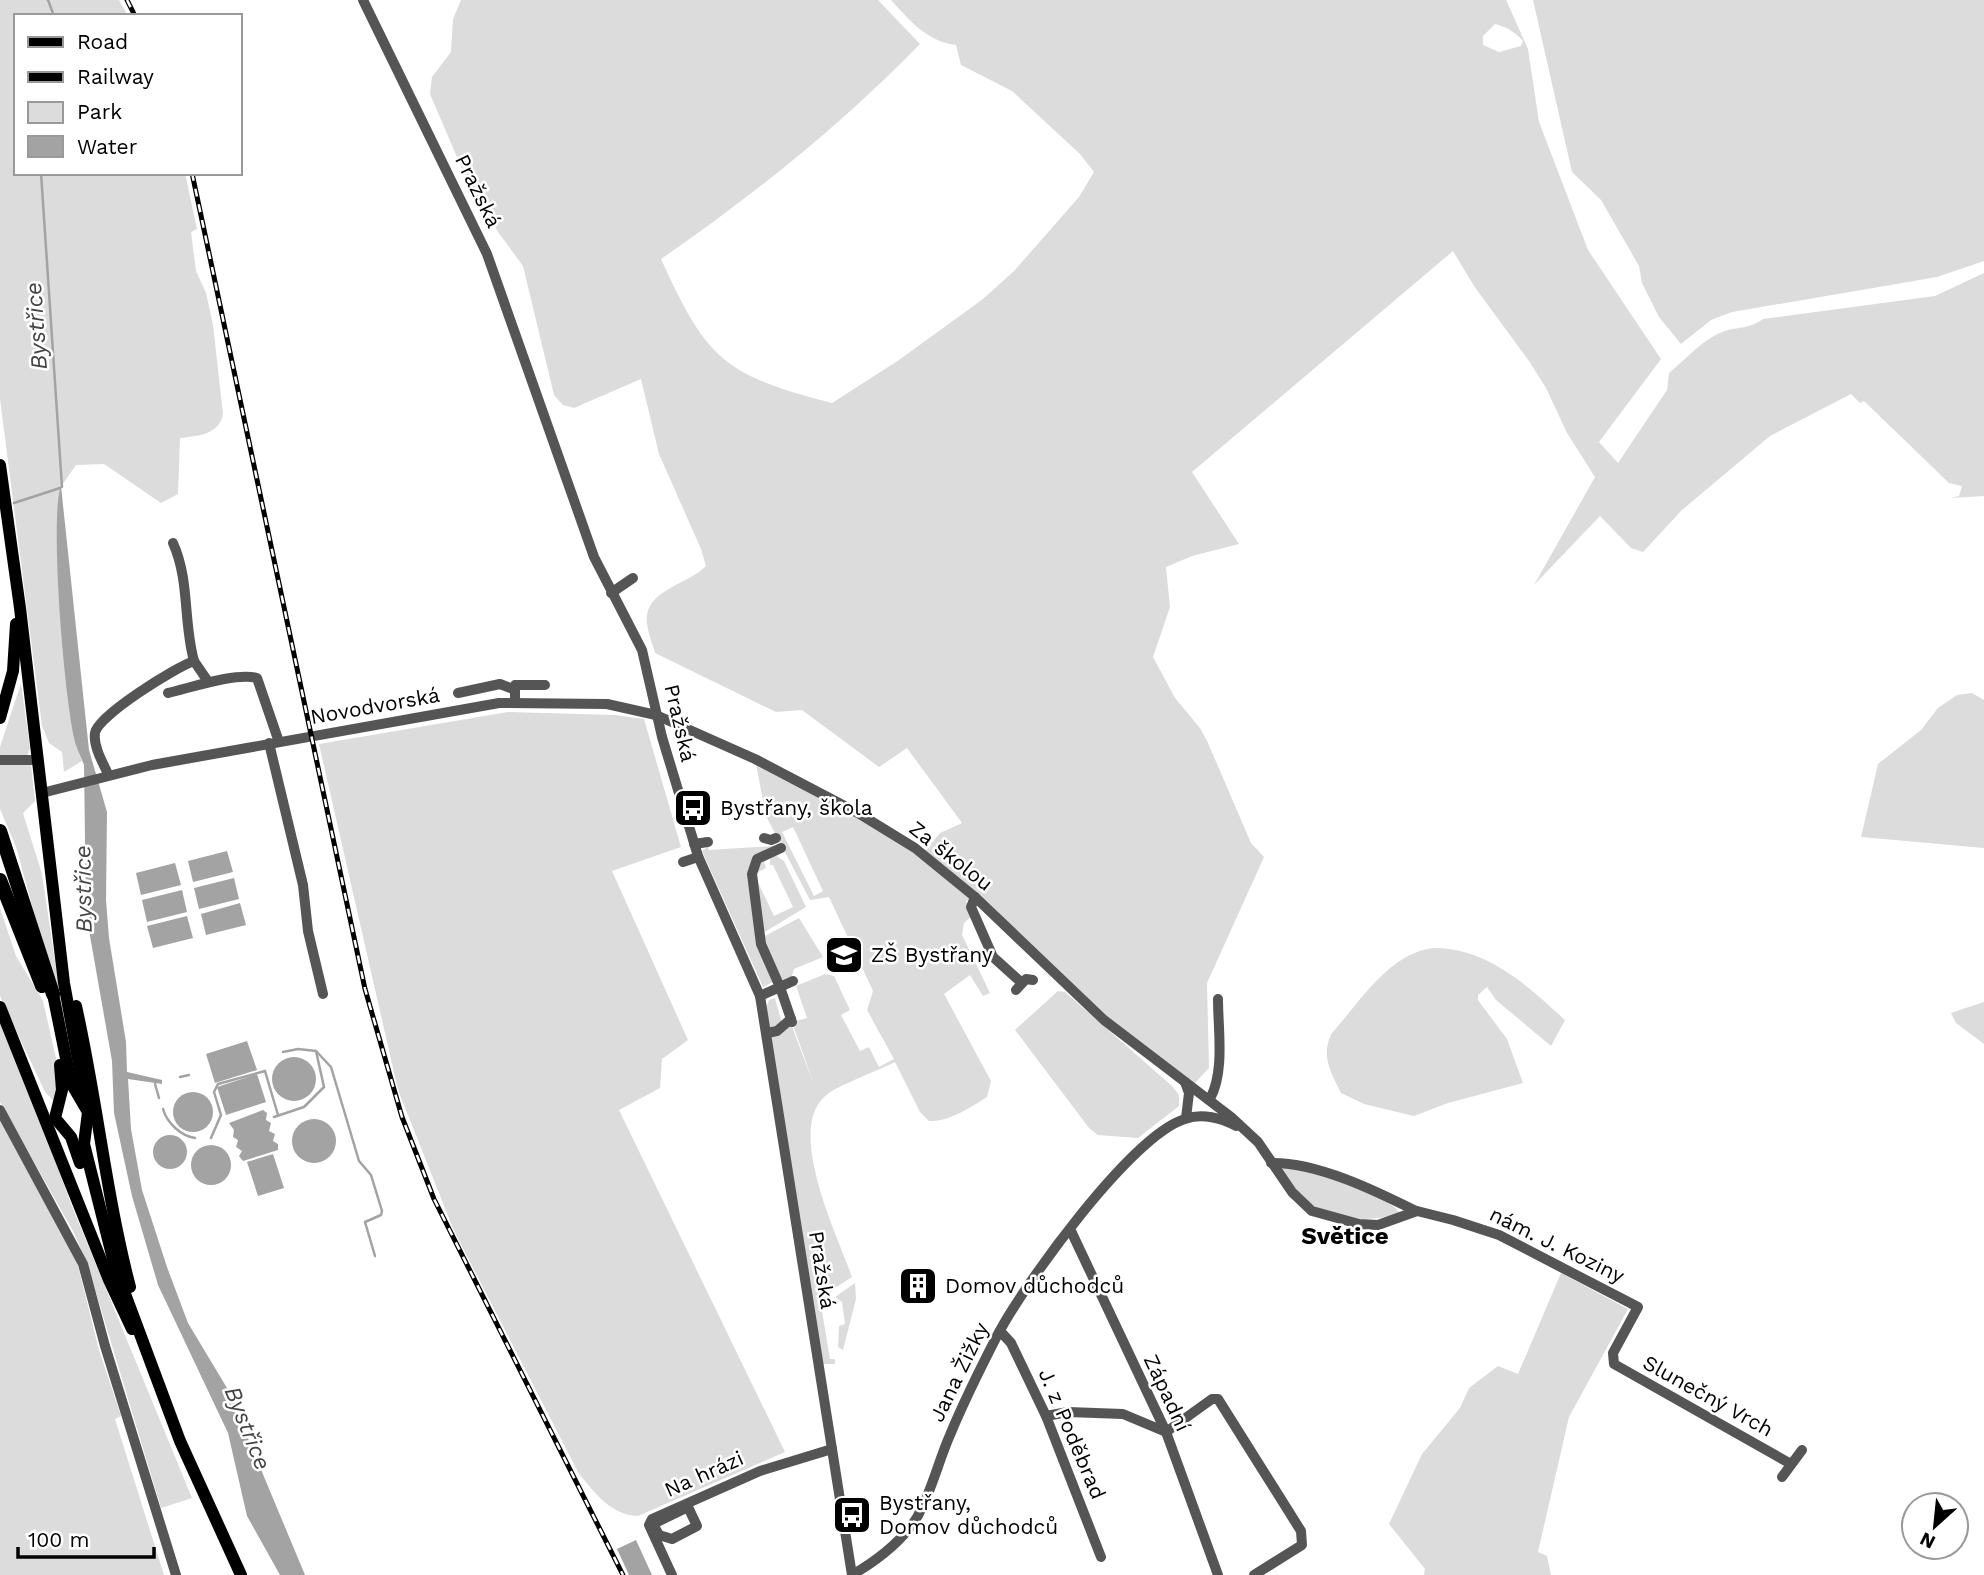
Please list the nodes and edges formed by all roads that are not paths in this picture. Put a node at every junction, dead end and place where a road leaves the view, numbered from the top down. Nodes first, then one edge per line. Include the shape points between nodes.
1 (363, 0) edge
2 (0, 465) edge
3 (173, 543) dead end
4 (14, 575) junction
5 (633, 578) dead end
6 (611, 593) junction
7 (194, 661) junction
8 (207, 680) junction
9 (545, 685) dead end
10 (513, 689) junction
11 (458, 692) dead end
12 (168, 693) dead end
13 (515, 703) junction
14 (656, 715) junction
15 (0, 718) edge
16 (274, 743) junction
17 (0, 760) edge
18 (38, 760) junction
19 (105, 775) junction
20 (42, 793) junction
21 (0, 831) edge
22 (764, 838) dead end
23 (708, 842) dead end
24 (694, 844) junction
25 (776, 846) junction
26 (698, 857) junction
27 (683, 862) dead end
28 (766, 868) dead end
29 (0, 880) edge
30 (975, 897) junction
31 (62, 948) junction
32 (793, 981) dead end
33 (1024, 984) dead end
34 (780, 987) junction
35 (323, 994) dead end
36 (49, 996) junction
37 (760, 996) junction
38 (1218, 999) dead end
39 (0, 1007) edge
40 (10, 1029) junction
41 (767, 1033) junction
42 (1185, 1082) junction
43 (1210, 1099) junction
44 (83, 1104) junction
45 (58, 1105) junction
46 (0, 1110) edge
47 (1186, 1118) junction
48 (84, 1125) junction
49 (68, 1131) junction
50 (1246, 1132) junction
51 (1271, 1163) junction
52 (1417, 1211) junction
53 (1071, 1231) junction
54 (1000, 1331) junction
55 (139, 1337) junction
56 (1612, 1357) joint
57 (1046, 1416) junction
58 (1166, 1433) junction
59 (831, 1449) junction
60 (1802, 1450) dead end
61 (1791, 1464) junction
62 (1782, 1477) dead end
63 (1101, 1557) dead end
64 (176, 1575) edge
65 (241, 1575) edge
66 (672, 1575) edge
67 (852, 1575) edge
68 (1218, 1575) edge
69 (1254, 1575) edge

1 - 6 street, Pražská via 487,254 594,557
2 - 4 main road
3 - 7 street via 185,584
4 - 15 main road via 14,662
4 - 18 main road
5 - 6 street
6 - 14 street, Pražská via 642,650
7 - 8 street
7 - 19 street via 149,685 99,725 95,737
8 - 12 street
8 - 16 street via 257,678
9 - 10 street via 518,684
10 - 11 street via 500,684
10 - 13 street
13 - 14 street, Novodvorská via 607,705
13 - 16 street, Novodvorská
14 - 24 street, Pražská
14 - 30 street, Za školou via 755,759 858,813 915,848
16 - 19 street, Novodvorská
16 - 35 street
17 - 18 street
18 - 20 main road
19 - 20 street, Novodvorská
20 - 31 main road
21 - 36 highway
22 - 25 street
23 - 24 street
24 - 26 street, Pražská
25 - 28 street
25 - 34 street via 758,859 752,874 761,944
26 - 27 street
26 - 37 street, Pražská
29 - 36 highway
30 - 33 street via 971,906 993,957
30 - 42 street, Za školou via 1104,1020
31 - 44 main road
31 - 55 main road via 94,1086 109,1201
32 - 34 street
34 - 37 street
34 - 41 street via 791,1021
36 - 44 main road via 69,1077
36 - 45 main road via 60,1066
37 - 41 street, Pražská
38 - 43 street via 1218,1066
39 - 40 main road
40 - 45 main road via 44,1095
40 - 55 main road via 108,1280
41 - 59 street, Pražská
42 - 43 street, Za školou
42 - 47 street via 1189,1093
43 - 50 street, Za školou
44 - 45 main road via 72,1098
44 - 48 main road via 88,1116
45 - 49 main road via 57,1121
46 - 64 street via 83,1264
47 - 50 street via 1215,1118
47 - 53 street, Jana Žižky via 1161,1132 1129,1160
48 - 49 main road
48 - 55 main road via 84,1144 103,1223
49 - 55 main road via 106,1253
50 - 51 street
51 - 52 street, nám. J. Koziny via 1354,1183
51 - 52 street via 1304,1205 1324,1216 1378,1225
52 - 56 street, nám. J. Koziny via 1490,1232 1638,1307
53 - 54 street, Jana Žižky via 1027,1285
53 - 58 street, Západní
54 - 57 street, J. z Poděbrad via 1011,1343
54 - 67 street, Jana Žižky via 915,1519 895,1543
55 - 65 main road via 208,1507
56 - 61 street, Slunečný Vrch via 1620,1368
57 - 58 street via 1123,1414
57 - 63 street, J. z Poděbrad
58 - 68 street, Západní
58 - 69 street via 1218,1399 1301,1531 1301,1545
59 - 66 street, Na hrázi via 781,1463 652,1519 649,1525
59 - 67 street, Pražská
60 - 61 street
61 - 62 street

